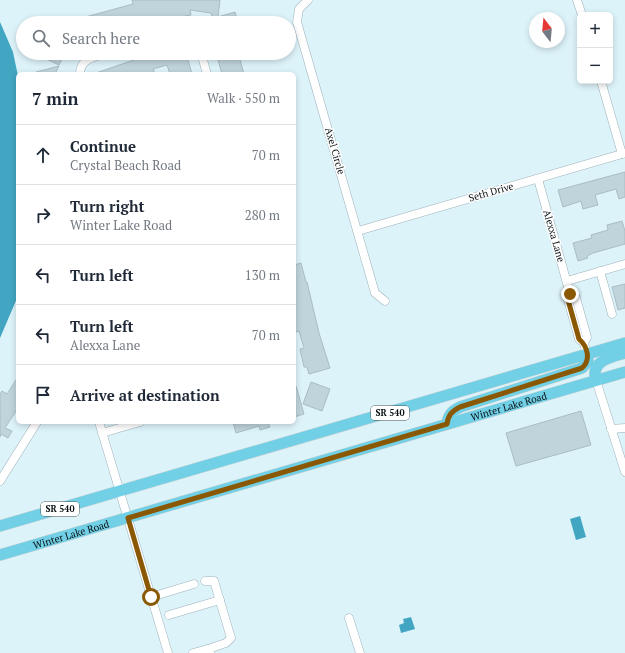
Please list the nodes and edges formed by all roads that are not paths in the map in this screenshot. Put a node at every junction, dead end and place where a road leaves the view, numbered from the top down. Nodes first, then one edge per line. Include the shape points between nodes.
1 (308, 0) edge
2 (577, 0) edge
3 (581, 12) edge
4 (85, 60) edge
5 (203, 60) edge
6 (80, 72) edge
7 (206, 72) edge
8 (602, 84) edge
9 (624, 154) edge
10 (538, 179) junction
11 (358, 231) junction
12 (625, 264) edge
13 (600, 272) junction
14 (567, 281) junction
15 (385, 301) dead end
16 (612, 314) dead end
17 (625, 343) edge
18 (625, 353) edge
19 (587, 354) junction
20 (625, 372) edge
21 (596, 380) junction
22 (36, 424) edge
23 (100, 424) edge
24 (133, 424) edge
25 (447, 424) junction
26 (625, 428) edge
27 (612, 430) junction
28 (102, 433) junction
29 (625, 472) edge
30 (0, 481) edge
31 (120, 492) junction
32 (128, 518) junction
33 (0, 526) edge
34 (0, 555) edge
35 (204, 581) dead end
36 (194, 584) dead end
37 (151, 597) junction
38 (220, 600) junction
39 (169, 615) dead end
40 (349, 618) dead end
41 (209, 651) edge
42 (168, 653) edge
43 (193, 653) edge
44 (360, 653) edge

1 - 11 street, Axel Circle via 299,9 297,22
2 - 3 street
4 - 6 street via 80,67
5 - 7 street
8 - 9 street
9 - 10 street, Seth Drive
10 - 11 street, Seth Drive
10 - 14 street, Alexxa Lane
11 - 15 street, Axel Circle via 376,293
12 - 13 street
13 - 14 street
13 - 16 street
14 - 19 street, Alexxa Lane via 570,294 576,298 587,337 584,343
17 - 19 main road, SR 540
18 - 21 main road via 607,359 597,366 594,373
19 - 25 main road via 588,361 582,368 460,407 448,417
19 - 31 main road, SR 540
20 - 21 main road, Winter Lake Road / SR 540
21 - 25 main road, Winter Lake Road / SR 540
21 - 27 street
22 - 30 street
23 - 28 street
24 - 28 street
25 - 32 main road, Winter Lake Road / SR 540
26 - 27 street
27 - 29 street
28 - 31 street
31 - 32 street
31 - 33 main road, SR 540
32 - 34 main road, Winter Lake Road / SR 540
32 - 37 street
35 - 38 street via 214,581
36 - 37 street
37 - 42 street
38 - 39 street
38 - 41 street via 232,638
40 - 44 street
41 - 43 street

